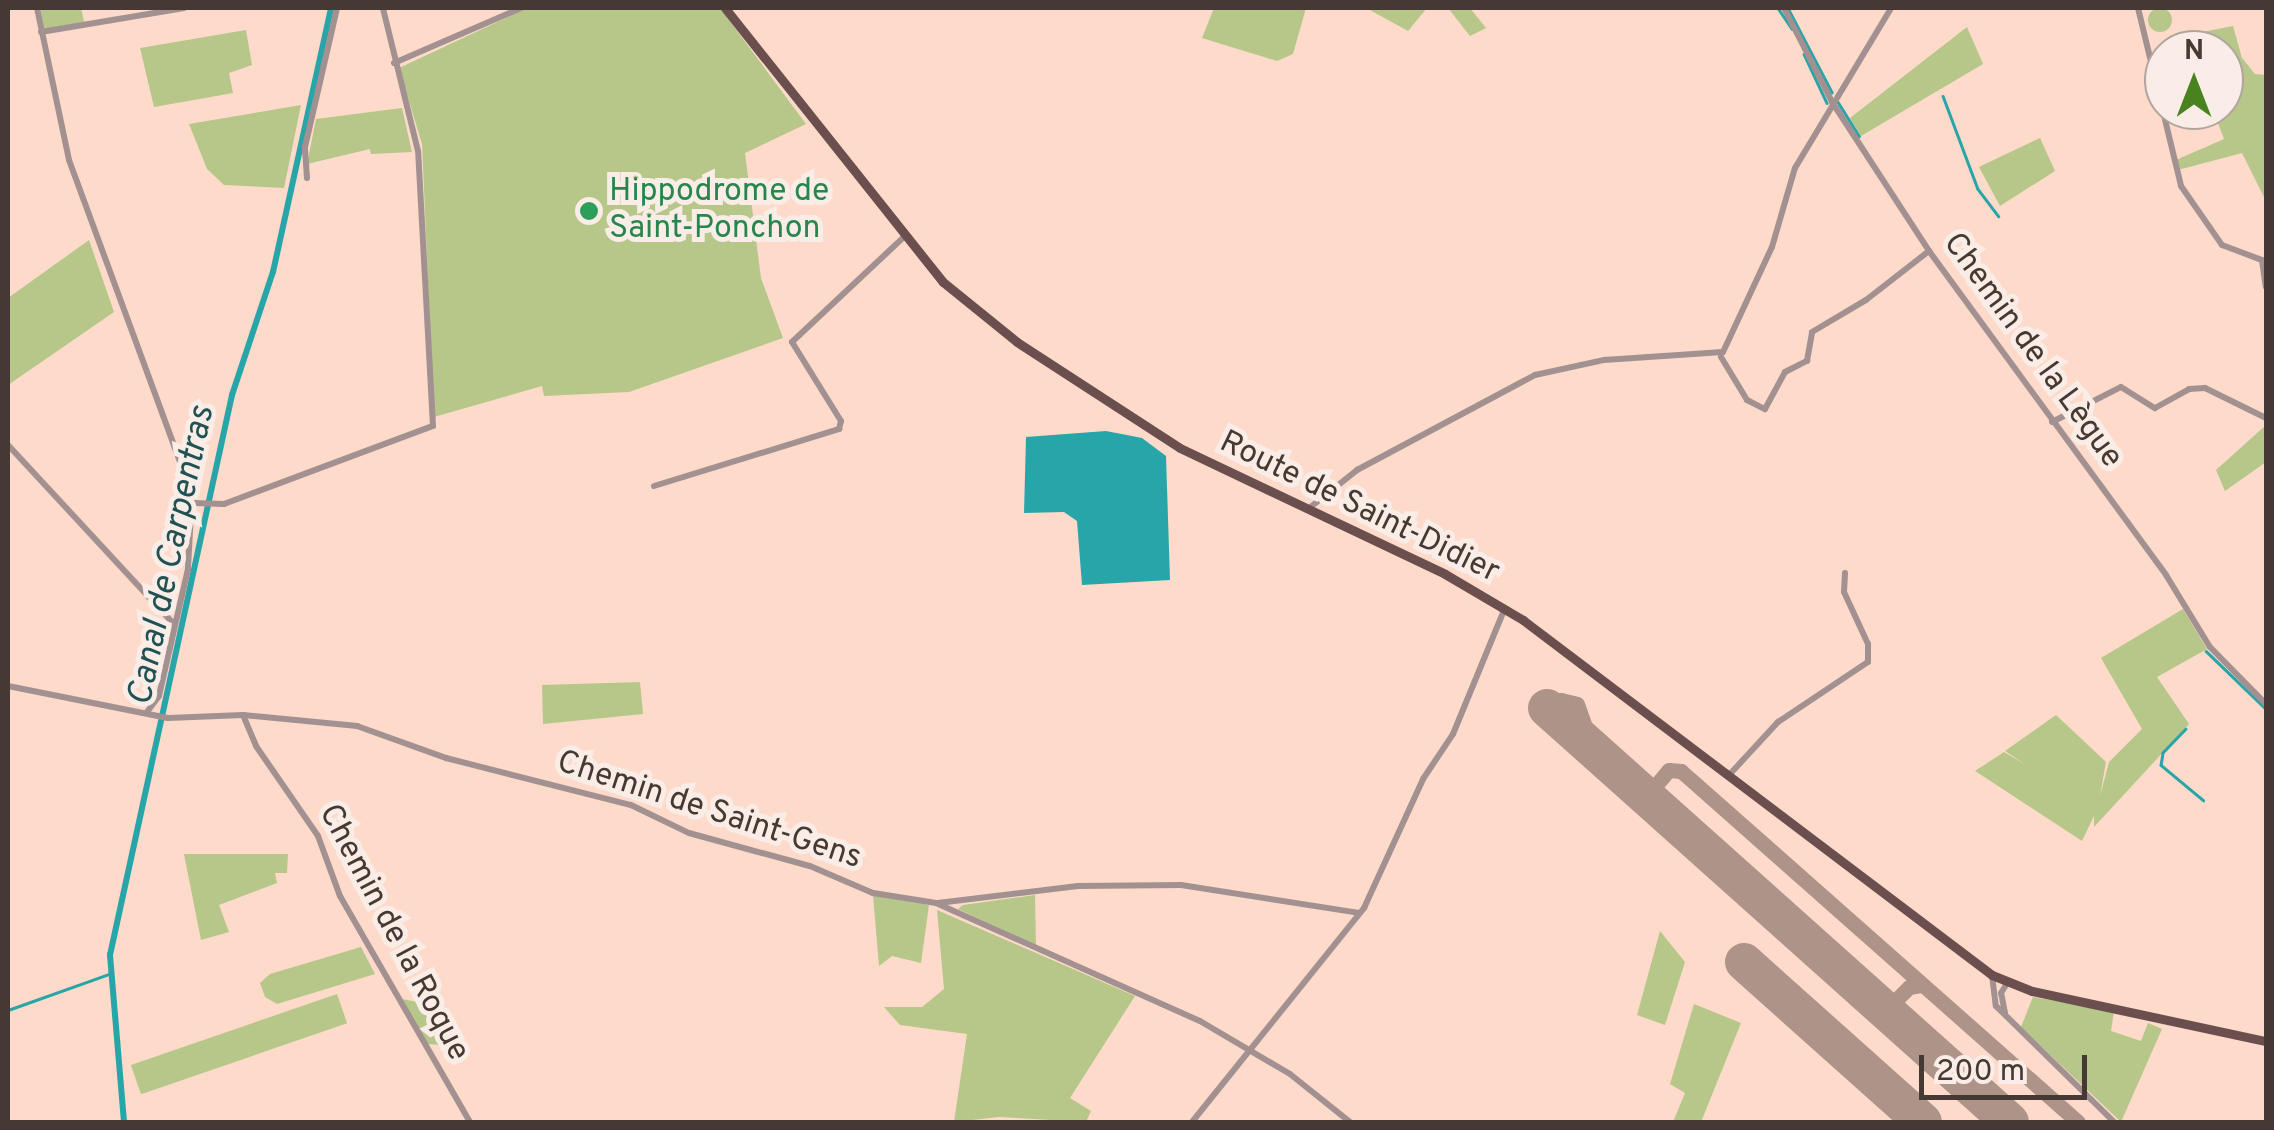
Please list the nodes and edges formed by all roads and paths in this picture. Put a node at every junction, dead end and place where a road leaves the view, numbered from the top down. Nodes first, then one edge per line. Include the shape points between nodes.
1 (37, 8) edge
2 (184, 8) edge
3 (337, 8) edge
4 (383, 8) edge
5 (521, 8) edge
6 (725, 8) edge
7 (1784, 8) edge
8 (1890, 8) edge
9 (2138, 8) edge
10 (41, 32) junction
11 (394, 63) junction
12 (1832, 102) junction
13 (307, 178) dead end
14 (905, 236) junction
15 (1929, 251) junction
16 (2264, 262) edge
17 (2266, 286) edge
18 (1721, 357) dead end
19 (2266, 418) edge
20 (2052, 422) junction
21 (8, 445) edge
22 (654, 486) dead end
23 (193, 503) junction
24 (1308, 509) junction
25 (1844, 573) dead end
26 (1507, 609) junction
27 (1523, 620) junction
28 (175, 625) junction
29 (1501, 626) junction
30 (8, 686) edge
31 (2266, 704) edge
32 (147, 712) junction
33 (243, 715) junction
34 (1730, 774) junction
35 (936, 903) junction
36 (1359, 912) junction
37 (1992, 975) junction
38 (2008, 982) junction
39 (2006, 1016) junction
40 (2266, 1041) edge
41 (1249, 1050) junction
42 (470, 1122) edge
43 (1192, 1122) edge
44 (1350, 1122) edge
45 (2114, 1122) edge

1 - 10 street
2 - 10 street
3 - 13 street via 306,147
4 - 11 street
5 - 11 street
6 - 14 main road, Route de Saint-Didier
7 - 12 street, Chemin de la Lègue
8 - 12 street
9 - 16 street via 2180,186 2222,245
10 - 23 street via 69,160 109,281 186,468
11 - 23 street via 418,150 432,426 208,504
12 - 15 street, Chemin de la Lègue
12 - 24 street via 1795,168 1772,247 1723,352 1604,360 1534,376 1357,470
14 - 22 street via 792,342 841,422 839,429
14 - 24 main road, Route de Saint-Didier via 954,295 1016,342 1180,448
15 - 18 street via 1812,332 1807,360 1785,372 1765,409 1748,400
15 - 20 street, Chemin de la Lègue
16 - 17 street
19 - 20 street via 2205,388 2189,389 2156,408 2121,387
20 - 31 street, Chemin de la Lègue via 2166,575 2210,647
21 - 28 street
23 - 28 street
24 - 26 main road, Route de Saint-Didier
25 - 34 street via 1868,662 1778,722
26 - 27 main road, Route de Saint-Didier
26 - 29 street
27 - 29 street
27 - 34 main road, Route de Saint-Didier
28 - 32 street via 159,696
29 - 36 street via 1454,734 1423,779
30 - 32 street, Chemin de Saint-Gens
32 - 33 street, Chemin de Saint-Gens
33 - 35 street, Chemin de Saint-Gens via 357,726 446,758 631,805 715,843 810,866 873,893
33 - 42 street, Chemin de la Roque via 263,758 318,836 340,896
34 - 37 main road, Route de Saint-Didier
35 - 36 street via 1078,886 1181,885
35 - 41 street, Chemin de Saint-Gens via 1200,1021
36 - 41 street
37 - 38 main road, Route de Saint-Didier
37 - 39 street via 1992,1000
38 - 39 street via 2001,998
38 - 40 main road, Route de Saint-Didier
39 - 45 street
41 - 43 street
41 - 44 street, Chemin de Saint-Gens

